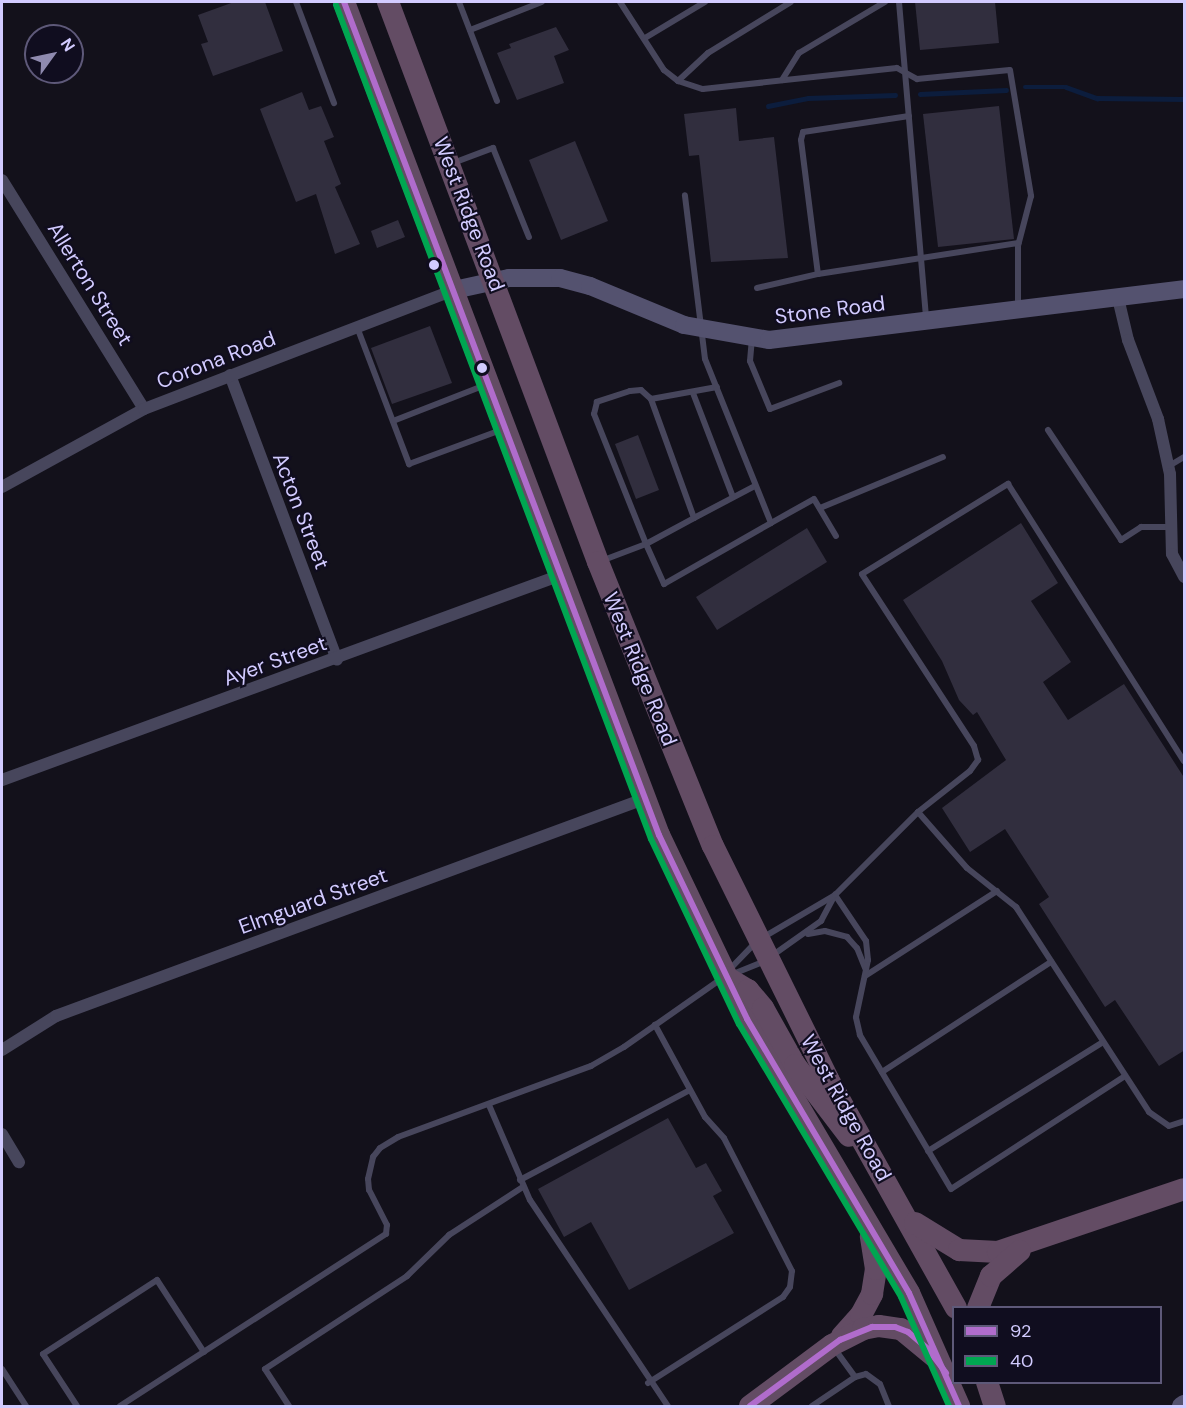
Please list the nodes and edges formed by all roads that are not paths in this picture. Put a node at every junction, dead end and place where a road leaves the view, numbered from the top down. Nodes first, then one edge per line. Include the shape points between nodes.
1 (296, 2) edge
2 (344, 2) edge
3 (388, 2) edge
4 (459, 2) edge
5 (542, 2) edge
6 (622, 2) edge
7 (705, 2) edge
8 (791, 2) edge
9 (885, 2) edge
10 (899, 2) edge
11 (470, 30) junction
12 (645, 38) junction
13 (906, 72) junction
14 (782, 80) junction
15 (678, 81) junction
16 (497, 101) dead end
17 (334, 103) dead end
18 (909, 116) junction
19 (450, 164) junction
20 (2, 180) edge
21 (685, 195) dead end
22 (529, 237) dead end
23 (1019, 243) junction
24 (921, 256) junction
25 (818, 274) junction
26 (494, 279) junction
27 (758, 288) dead end
28 (1185, 289) edge
29 (454, 290) junction
30 (1118, 297) junction
31 (1018, 310) junction
32 (926, 321) junction
33 (357, 326) junction
34 (704, 330) junction
35 (752, 338) junction
36 (230, 375) junction
37 (839, 383) dead end
38 (490, 384) junction
39 (717, 387) junction
40 (693, 393) junction
41 (651, 399) junction
42 (144, 409) junction
43 (393, 422) junction
44 (506, 428) junction
45 (1048, 430) dead end
46 (943, 457) dead end
47 (1185, 457) edge
48 (1169, 466) junction
49 (755, 486) junction
50 (2, 487) edge
51 (733, 497) junction
52 (820, 508) junction
53 (694, 518) junction
54 (771, 523) junction
55 (1171, 527) junction
56 (836, 536) dead end
57 (646, 544) junction
58 (598, 562) junction
59 (561, 575) junction
60 (1185, 577) edge
61 (337, 660) junction
62 (1185, 760) edge
63 (2, 780) edge
64 (644, 799) junction
65 (918, 812) junction
66 (997, 891) junction
67 (835, 895) junction
68 (800, 938) junction
69 (762, 950) junction
70 (1051, 962) junction
71 (865, 974) junction
72 (724, 976) junction
73 (655, 1025) junction
74 (1103, 1042) junction
75 (2, 1050) edge
76 (882, 1072) junction
77 (1125, 1076) junction
78 (690, 1090) junction
79 (489, 1105) junction
80 (1185, 1121) edge
81 (2, 1134) edge
82 (928, 1151) junction
83 (19, 1162) dead end
84 (880, 1171) junction
85 (522, 1183) junction
86 (1185, 1189) edge
87 (900, 1206) junction
88 (863, 1212) junction
89 (1038, 1241) junction
90 (955, 1306) edge
91 (979, 1306) edge
92 (831, 1345) junction
93 (204, 1352) junction
94 (2, 1369) edge
95 (855, 1377) junction
96 (648, 1383) junction
97 (951, 1383) junction
98 (1185, 1404) edge
99 (26, 1407) edge
100 (77, 1407) edge
101 (120, 1407) edge
102 (289, 1407) edge
103 (668, 1407) edge
104 (750, 1407) edge
105 (812, 1407) edge
106 (889, 1407) edge
107 (959, 1407) edge
108 (1180, 1407) edge

1 - 17 lane
2 - 29 highway, West Ridge Road
3 - 19 highway, West Ridge Road
4 - 11 lane
5 - 11 lane
6 - 12 lane
7 - 12 lane
8 - 15 lane via 708,53
9 - 14 lane via 799,53
10 - 13 lane
11 - 16 lane
12 - 15 lane via 664,69
13 - 14 lane via 897,68
13 - 18 lane
13 - 23 lane via 917,79 1010,70 1031,196
14 - 15 lane via 703,89
18 - 24 lane
18 - 25 lane via 803,132
19 - 22 lane via 493,148
19 - 26 highway, West Ridge Road
20 - 42 street, Allerton Street
21 - 34 lane
23 - 24 lane
23 - 31 lane
24 - 25 lane
24 - 32 lane
25 - 27 lane
26 - 29 street, Stone Road
26 - 34 street, Stone Road via 543,277 574,281 665,319
26 - 58 highway, West Ridge Road
28 - 30 street, Stone Road
29 - 33 street, Corona Road
29 - 38 highway, West Ridge Road
30 - 31 street, Stone Road
30 - 48 street via 1128,340 1158,419
31 - 32 street, Stone Road
32 - 35 street, Stone Road via 769,340
33 - 36 street, Corona Road
33 - 43 lane
34 - 35 street, Stone Road
34 - 39 lane via 705,359
35 - 37 lane via 750,361 770,409
36 - 42 street, Corona Road
36 - 61 street, Acton Street
38 - 43 lane
38 - 44 highway, West Ridge Road
39 - 40 lane
39 - 49 lane
40 - 41 lane
40 - 51 lane
41 - 53 lane
41 - 57 lane via 641,390 630,391 597,402 594,414
42 - 50 street, Corona Road
43 - 44 lane via 409,464
44 - 59 highway, West Ridge Road
45 - 55 lane via 1121,540 1141,527
46 - 52 lane
47 - 48 lane
48 - 55 street
49 - 51 lane
49 - 54 lane
51 - 53 lane
52 - 54 lane via 814,498
52 - 56 lane
53 - 57 lane
54 - 57 lane via 664,584
55 - 60 street via 1172,554
57 - 58 lane
58 - 69 highway, West Ridge Road via 689,791
59 - 61 street, Ayer Street
59 - 64 highway, West Ridge Road
61 - 63 street, Ayer Street
62 - 65 lane via 1008,484 862,574 977,753 976,766
64 - 72 highway, West Ridge Road
64 - 75 street, Elmguard Street via 56,1016
65 - 66 lane via 968,867
65 - 67 lane
66 - 70 lane via 1016,907
66 - 71 lane
67 - 68 lane via 827,914
67 - 69 lane
67 - 71 lane via 866,941
68 - 69 lane
68 - 71 lane via 825,931 846,937 857,948
69 - 72 lane
69 - 72 lane
69 - 84 highway, West Ridge Road
70 - 74 lane
70 - 76 lane
71 - 76 lane via 857,1026
72 - 73 lane
72 - 84 highway via 748,990 763,1008 795,1065 834,1121
72 - 88 highway, West Ridge Road via 790,1095
73 - 78 lane
73 - 79 lane via 591,1066
74 - 77 lane
74 - 82 lane
76 - 82 lane
77 - 80 lane via 1154,1118 1168,1126
77 - 82 lane via 951,1189
78 - 85 lane
78 - 96 lane via 705,1117 724,1138 787,1256 792,1271 790,1287 783,1297
79 - 85 lane
79 - 93 lane via 398,1137 380,1149 373,1157 368,1179 369,1190 387,1225 386,1234
81 - 83 street
84 - 87 highway, West Ridge Road
85 - 96 lane
85 - 102 lane via 449,1235 407,1276 265,1369
86 - 89 highway
87 - 89 highway via 930,1236 958,1250 998,1252
87 - 90 highway, West Ridge Road
88 - 92 highway via 874,1249 874,1287 861,1316
88 - 97 highway, West Ridge Road via 909,1293
89 - 91 highway via 996,1270
92 - 95 lane
92 - 97 highway via 863,1329 895,1327 922,1342
92 - 104 highway
93 - 100 lane via 157,1280 43,1354
93 - 101 lane
94 - 99 lane
95 - 105 lane
95 - 106 lane via 866,1374 876,1379
96 - 103 lane
97 - 107 highway, West Ridge Road
98 - 108 street

